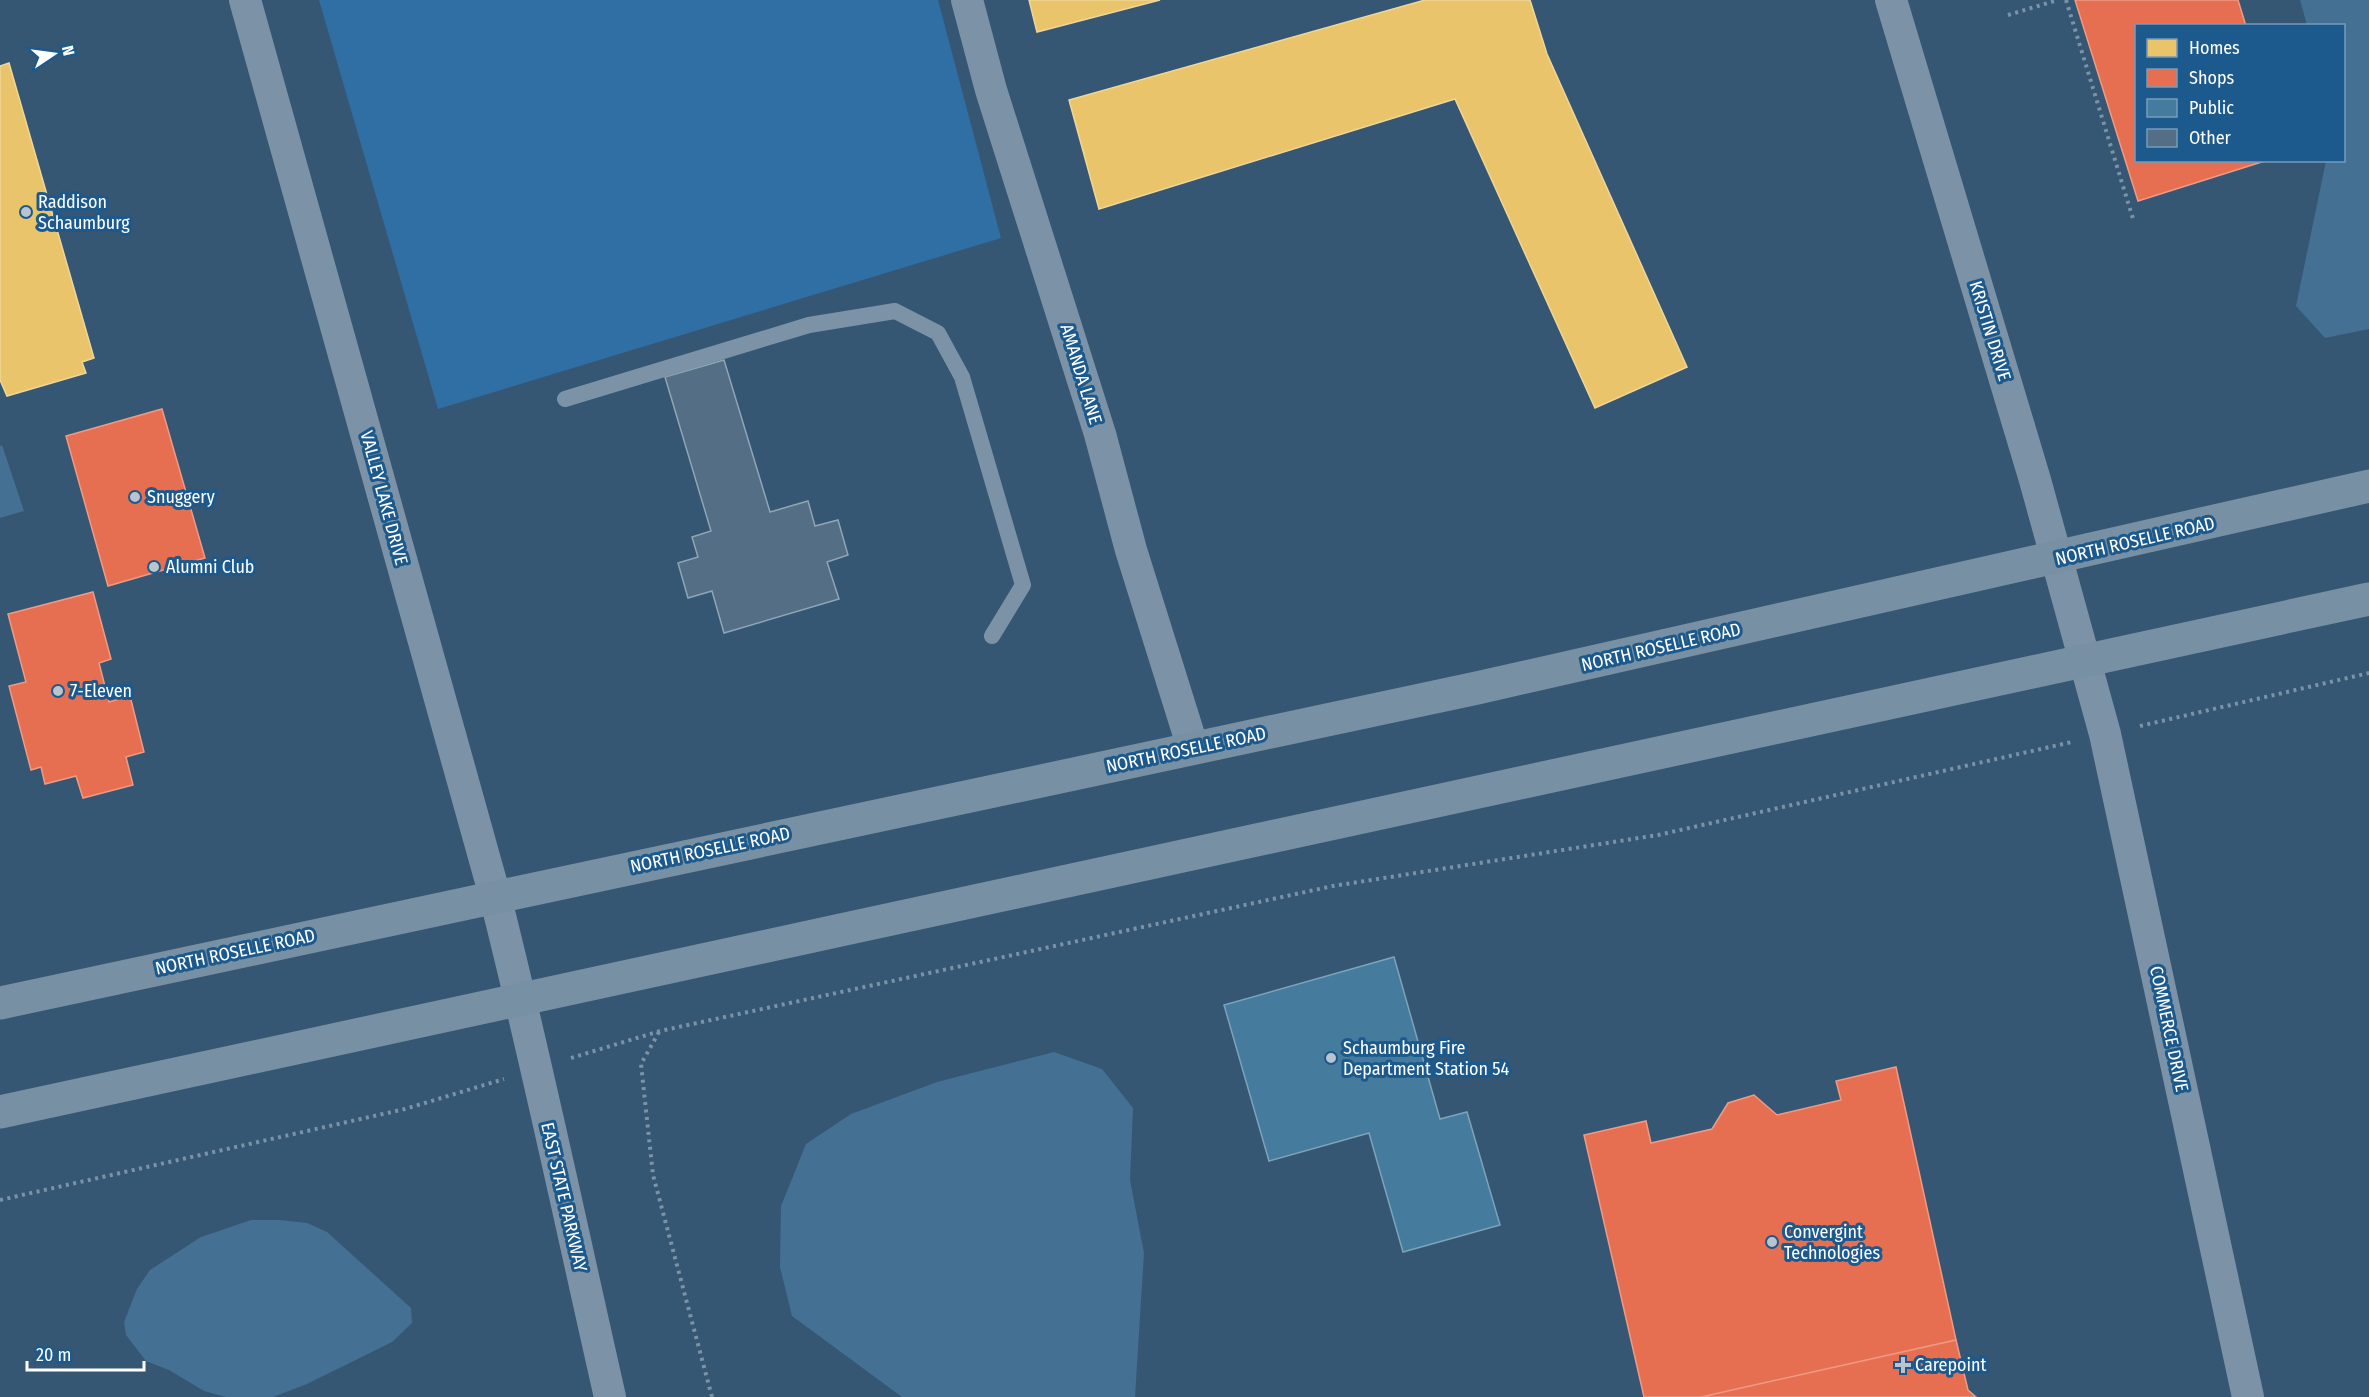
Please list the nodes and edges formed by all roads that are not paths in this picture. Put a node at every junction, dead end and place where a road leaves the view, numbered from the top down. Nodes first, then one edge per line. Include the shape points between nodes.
1 (245, 0) edge
2 (967, 0) edge
3 (1891, 0) edge
4 (565, 399) dead end
5 (2369, 486) edge
6 (2057, 559) junction
7 (2369, 599) edge
8 (992, 636) dead end
9 (2085, 663) junction
10 (1193, 748) junction
11 (495, 896) junction
12 (521, 997) junction
13 (0, 1003) edge
14 (0, 1112) edge
15 (610, 1397) edge
16 (2248, 1397) edge

1 - 11 street, VALLEY LAKE DRIVE
2 - 10 street, AMANDA LANE via 991,90 1100,434 1131,550
3 - 6 street, KRISTIN DRIVE
4 - 8 lane via 809,325 895,311 938,333 962,377 1023,585
5 - 6 main road, NORTH ROSELLE ROAD
6 - 9 street, KRISTIN DRIVE
6 - 10 main road, NORTH ROSELLE ROAD
7 - 9 main road
9 - 12 main road
9 - 16 street, COMMERCE DRIVE via 2108,746
10 - 11 main road, NORTH ROSELLE ROAD
11 - 12 street, VALLEY LAKE DRIVE
11 - 13 main road, NORTH ROSELLE ROAD
12 - 14 main road
12 - 15 street, EAST STATE PARKWAY

